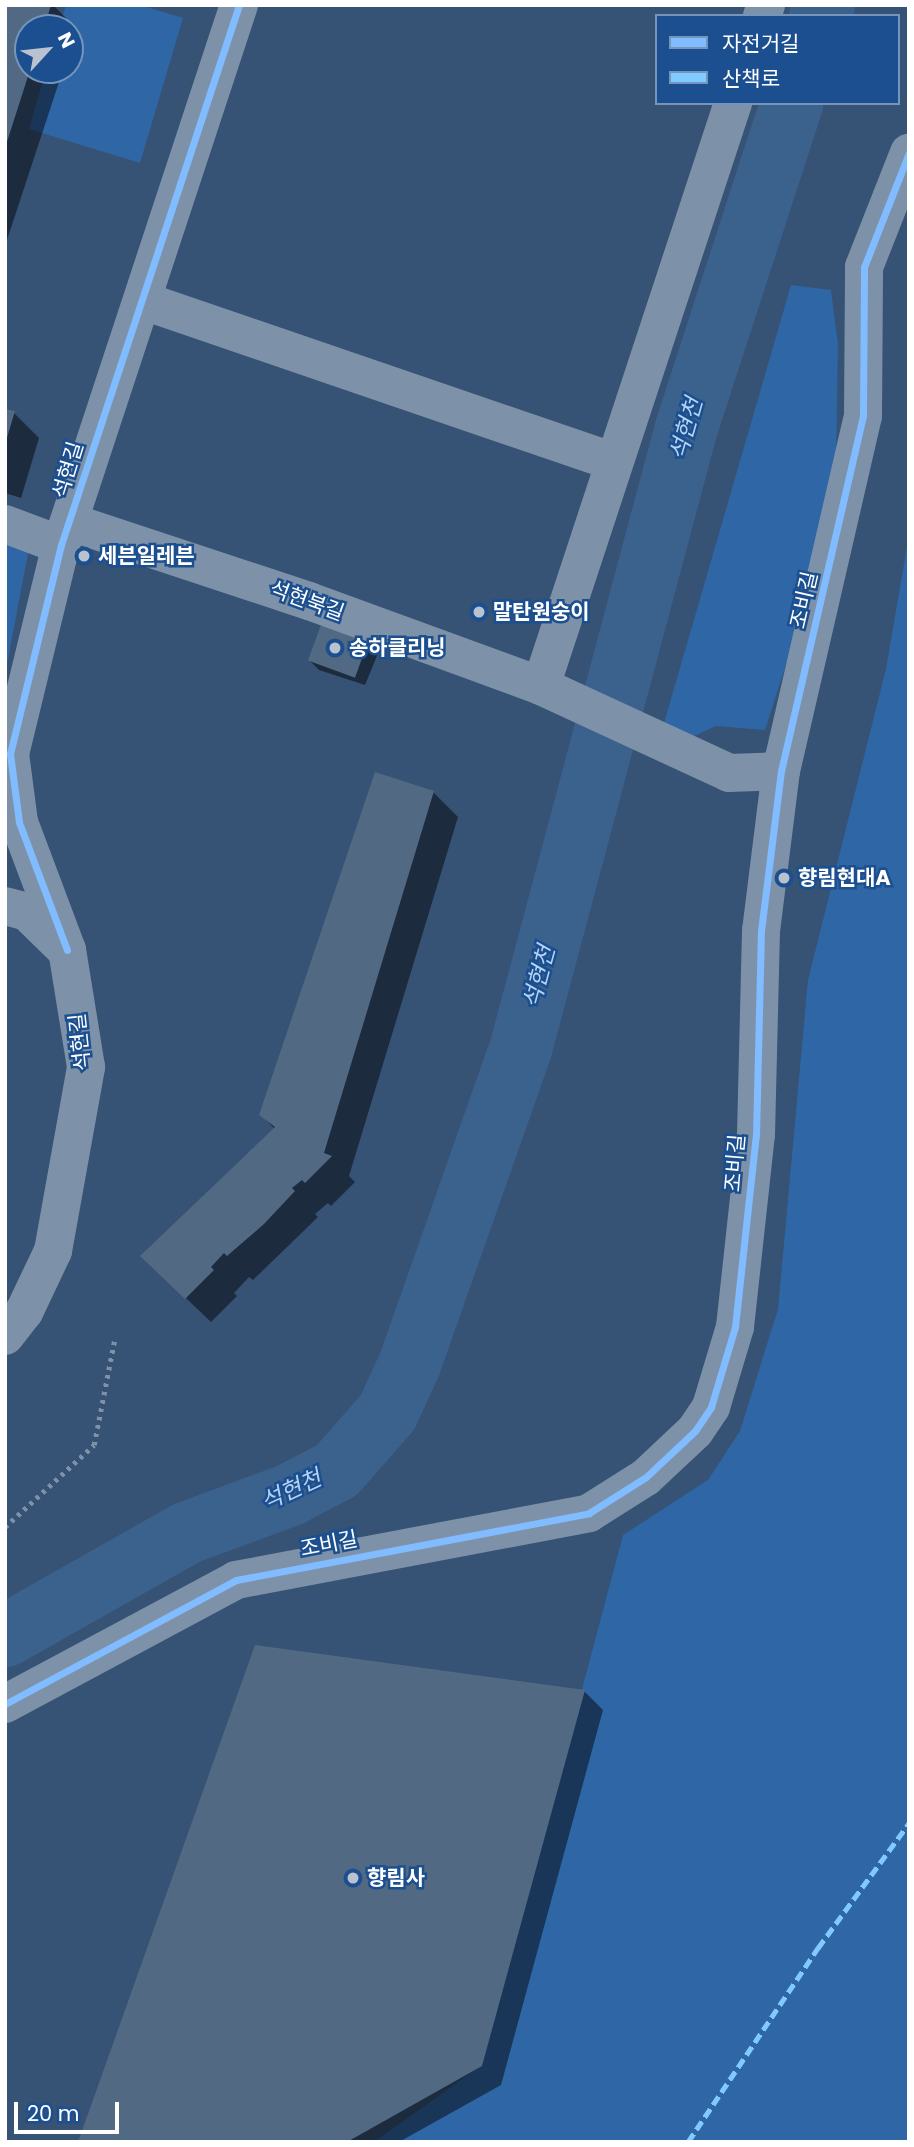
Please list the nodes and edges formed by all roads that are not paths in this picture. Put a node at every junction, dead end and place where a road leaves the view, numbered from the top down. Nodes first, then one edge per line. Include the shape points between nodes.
1 (236, 6) edge
2 (732, 105) edge
3 (909, 153) edge
4 (144, 301) junction
5 (612, 461) junction
6 (5, 524) edge
7 (65, 533) junction
8 (541, 686) junction
9 (781, 771) junction
10 (5, 906) edge
11 (67, 950) junction
12 (5, 1336) edge
13 (5, 1704) edge

1 - 4 street, 석현길
2 - 5 street
3 - 9 street, 조비길 via 864,267 863,415
4 - 5 street
4 - 7 street, 석현길
5 - 8 street
6 - 7 street, 석현북길
7 - 8 street, 석현북길 via 309,601
7 - 11 street, 석현길 via 10,754 19,822
8 - 9 street, 석현북길 via 729,773
9 - 13 street, 조비길 via 761,932 756,1135 735,1327 726,1372 695,1431 646,1476 589,1513 236,1580
10 - 11 street via 27,912
11 - 12 street, 석현길 via 86,1067 53,1251 24,1312

